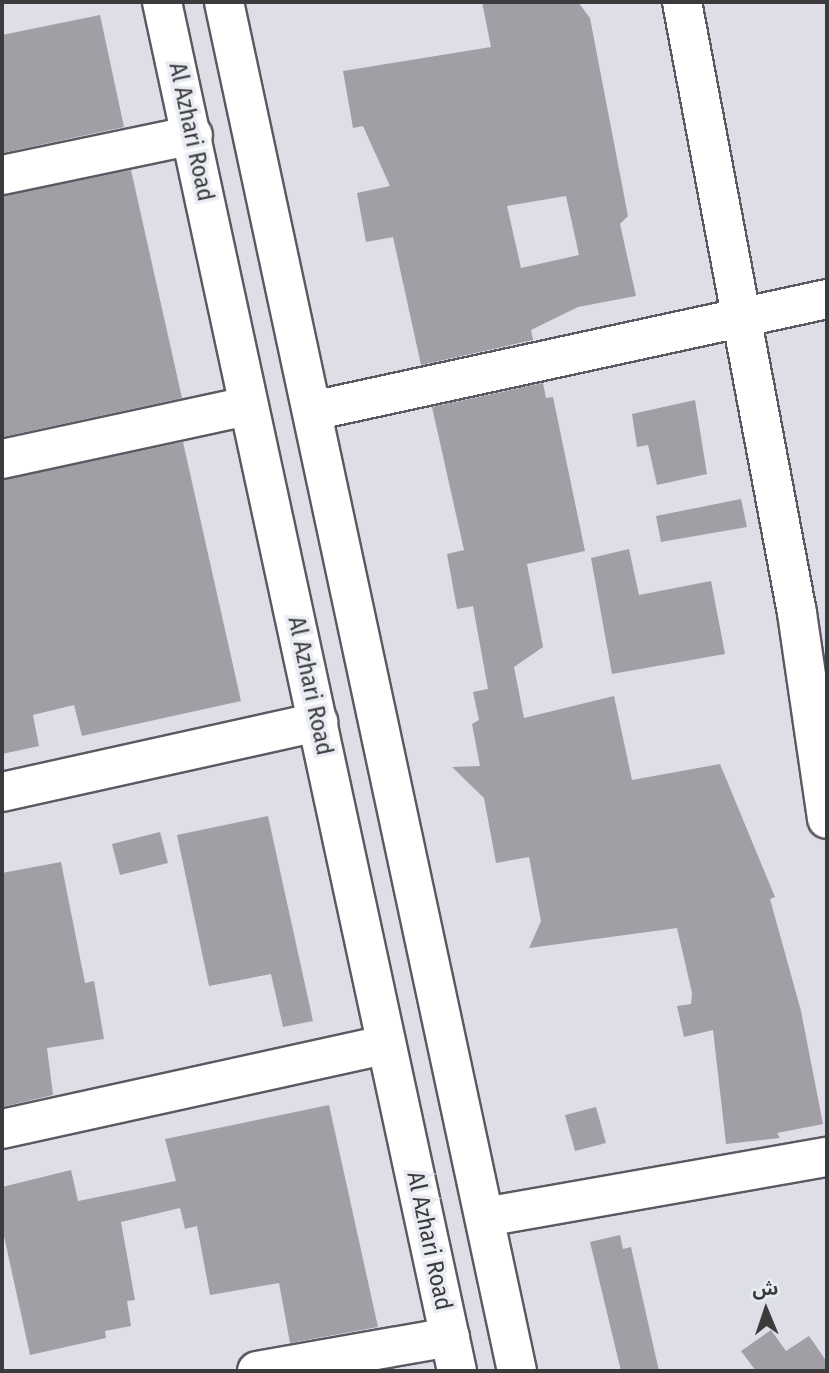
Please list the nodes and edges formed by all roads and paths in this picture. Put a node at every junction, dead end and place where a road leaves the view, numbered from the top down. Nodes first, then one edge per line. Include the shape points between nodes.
1 (162, 2) edge
2 (224, 2) edge
3 (682, 2) edge
4 (193, 135) junction
5 (2, 176) edge
6 (827, 299) edge
7 (740, 318) junction
8 (248, 406) junction
9 (312, 411) junction
10 (2, 459) edge
11 (812, 610) edge
12 (318, 722) junction
13 (2, 792) edge
14 (827, 819) edge
15 (385, 1045) junction
16 (2, 1129) edge
17 (827, 1157) edge
18 (485, 1217) junction
19 (453, 1354) edge
20 (257, 1371) edge
21 (517, 1371) edge

1 - 4 street, Al Azhari Road
2 - 9 street
3 - 7 street
4 - 5 street
4 - 8 street, Al Azhari Road
6 - 7 street
7 - 9 street
7 - 11 street
8 - 10 street
8 - 12 street, Al Azhari Road
9 - 18 street
11 - 14 street
12 - 13 street
12 - 15 street, Al Azhari Road
15 - 16 street
15 - 19 street, Al Azhari Road
17 - 18 street
18 - 21 street
19 - 20 street

